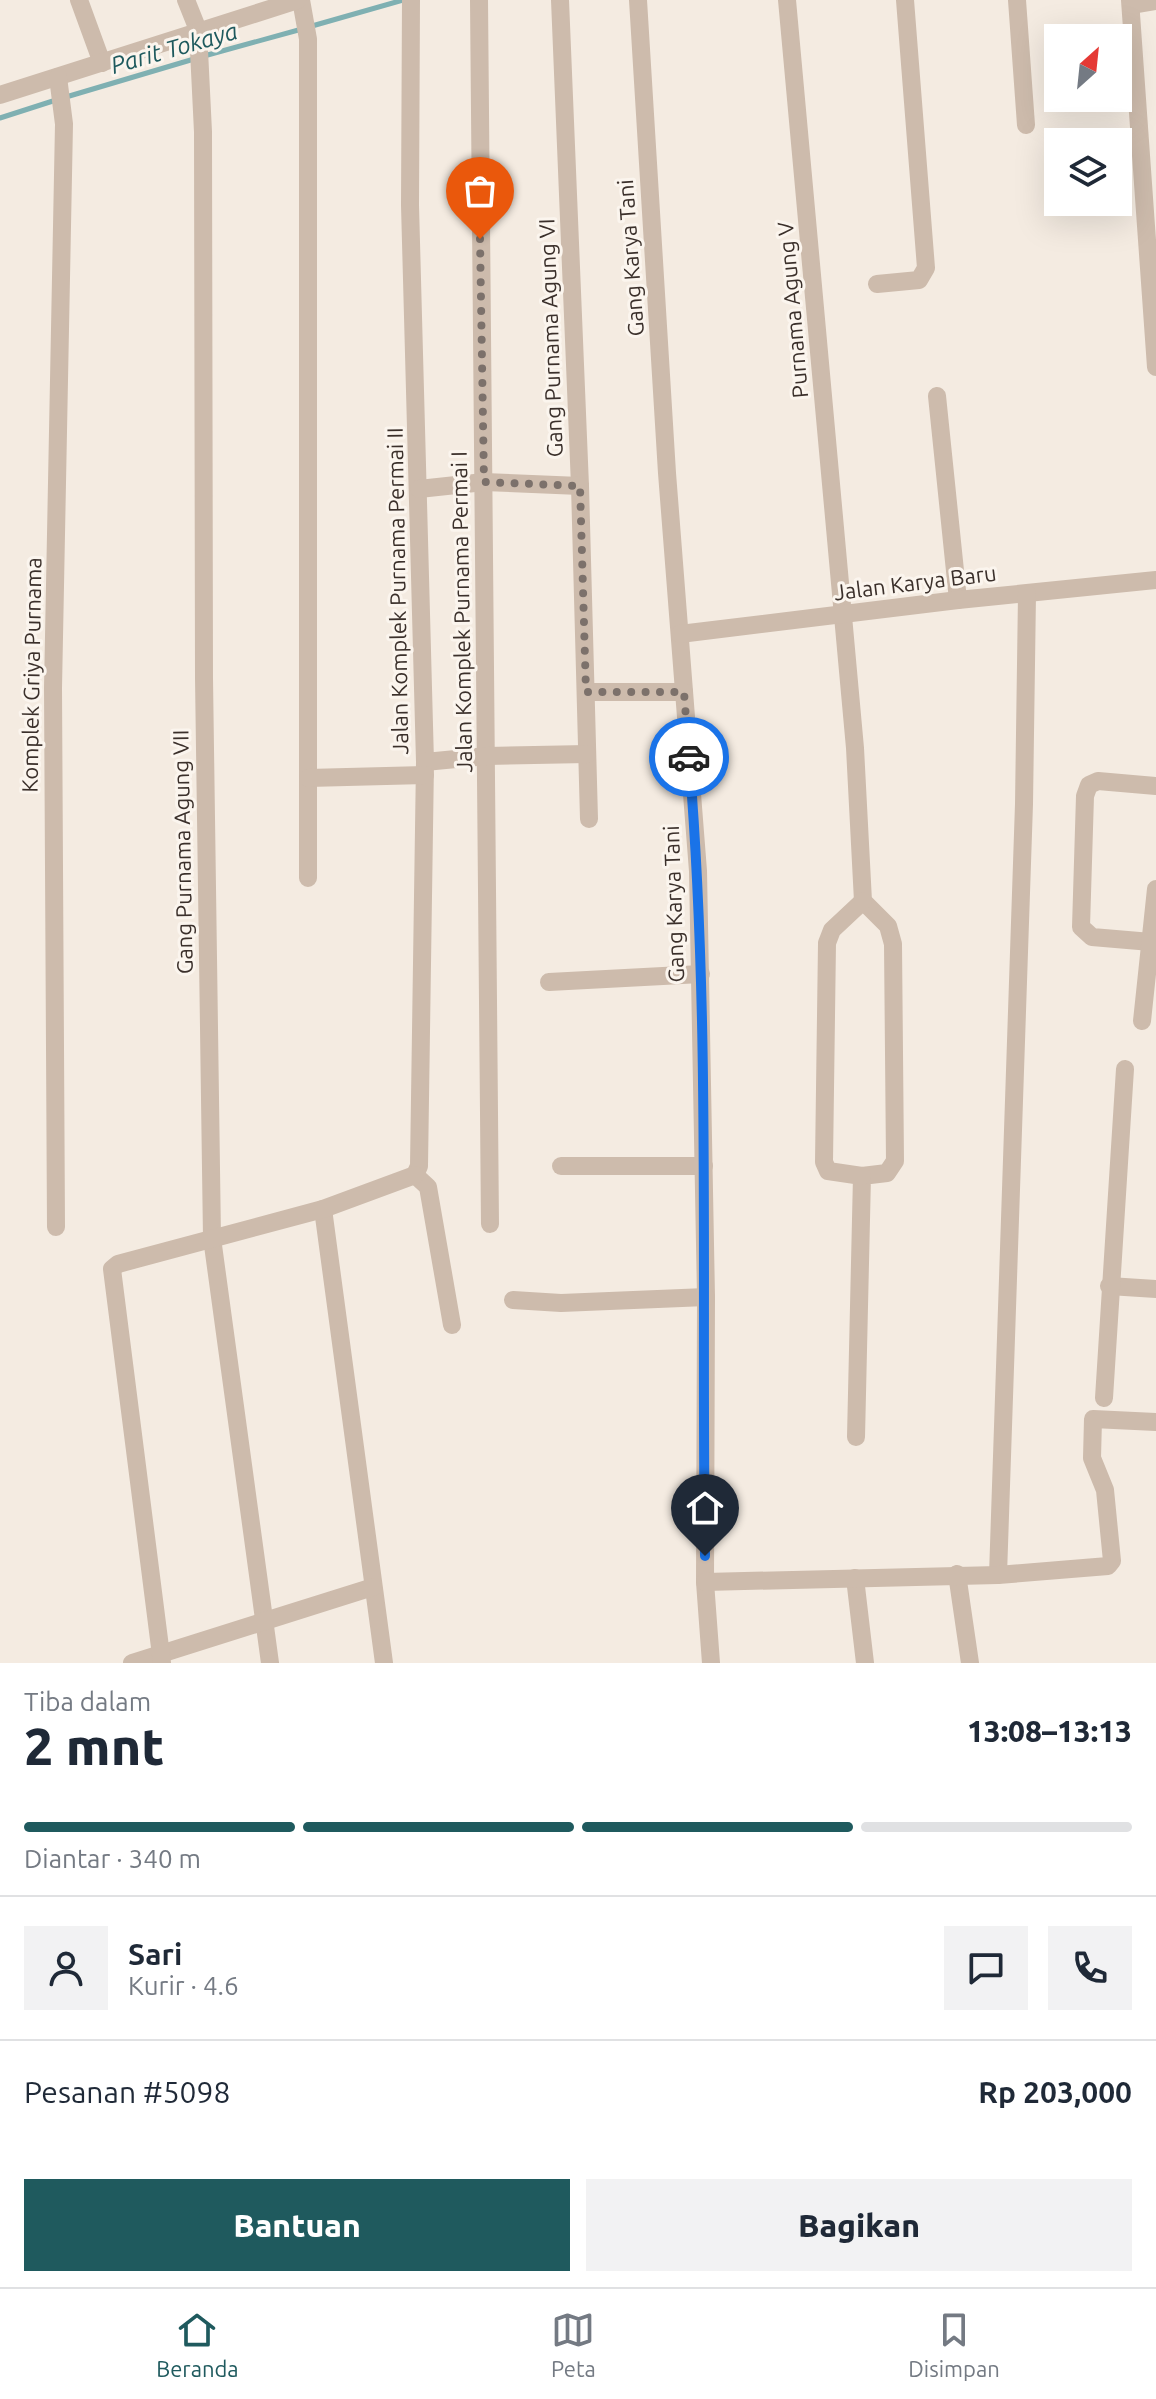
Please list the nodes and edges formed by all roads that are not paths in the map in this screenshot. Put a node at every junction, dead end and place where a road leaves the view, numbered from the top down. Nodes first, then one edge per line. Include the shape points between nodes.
1 (79, 0) edge
2 (186, 0) edge
3 (479, 0) edge
4 (560, 0) edge
5 (638, 0) edge
6 (787, 0) edge
7 (905, 0) edge
8 (1017, 0) edge
9 (1156, 1) edge
10 (411, 2) edge
11 (298, 3) edge
12 (1130, 3) edge
13 (199, 38) junction
14 (102, 63) junction
15 (59, 83) junction
16 (0, 95) edge
17 (1026, 125) dead end
18 (877, 284) dead end
19 (1156, 367) edge
20 (937, 396) dead end
21 (484, 482) junction
22 (580, 486) junction
23 (419, 489) junction
24 (1156, 580) edge
25 (1027, 594) junction
26 (958, 600) junction
27 (842, 615) junction
28 (680, 634) junction
29 (586, 692) junction
30 (684, 692) junction
31 (587, 754) junction
32 (487, 756) junction
33 (425, 769) junction
34 (308, 778) junction
35 (1156, 786) edge
36 (589, 819) dead end
37 (308, 878) dead end
38 (1156, 889) edge
39 (863, 901) junction
40 (1152, 952) edge
41 (701, 974) junction
42 (549, 982) dead end
43 (1142, 1021) dead end
44 (1125, 1069) dead end
45 (561, 1166) dead end
46 (704, 1166) junction
47 (415, 1175) junction
48 (862, 1176) junction
49 (323, 1209) junction
50 (490, 1224) dead end
51 (56, 1227) dead end
52 (212, 1238) junction
53 (1109, 1286) junction
54 (1156, 1289) edge
55 (706, 1297) junction
56 (513, 1300) dead end
57 (452, 1325) dead end
58 (1104, 1398) dead end
59 (1156, 1422) edge
60 (856, 1437) dead end
61 (957, 1574) junction
62 (998, 1575) junction
63 (855, 1578) junction
64 (705, 1582) junction
65 (373, 1587) junction
66 (265, 1620) junction
67 (162, 1659) edge
68 (132, 1663) edge
69 (270, 1663) edge
70 (384, 1663) edge
71 (711, 1663) edge
72 (865, 1663) edge
73 (970, 1663) edge

1 - 14 street
2 - 13 street
3 - 21 street, Jalan Komplek Purnama Permai I
4 - 22 street, Gang Purnama Agung VI
5 - 28 street, Gang Karya Tani
6 - 27 street, Purnama Agung V
7 - 18 street via 926,268 919,280
8 - 17 street
9 - 12 street
10 - 23 street, Jalan Komplek Purnama Permai II via 410,205
11 - 13 street
11 - 34 street via 308,39
12 - 19 street
13 - 14 street
13 - 52 street, Gang Purnama Agung VII
14 - 15 street
15 - 16 street
15 - 51 street, Komplek Griya Purnama via 64,124 53,688
20 - 26 street
21 - 22 street
21 - 23 street
21 - 32 street, Jalan Komplek Purnama Permai I
22 - 29 street, Gang Purnama Agung VI
23 - 33 street, Jalan Komplek Purnama Permai II
24 - 25 street, Jalan Karya Baru
25 - 26 street, Jalan Karya Baru
25 - 62 street
26 - 27 street, Jalan Karya Baru
27 - 28 street, Jalan Karya Baru
27 - 39 street, Purnama Agung V
28 - 30 street, Gang Karya Tani
29 - 30 street
29 - 31 street, Gang Purnama Agung VI
30 - 41 street, Gang Karya Tani
31 - 32 street
31 - 36 street, Gang Purnama Agung VI
32 - 33 street
32 - 50 street, Jalan Komplek Purnama Permai I
33 - 34 street
33 - 47 street, Jalan Komplek Purnama Permai II
34 - 37 street
35 - 40 street via 1098,781 1089,785 1081,927 1092,937
38 - 40 street
39 - 48 street via 892,935 895,1161 887,1173
39 - 48 street via 832,930 827,943 824,1162 828,1171
40 - 43 street
41 - 42 street
41 - 46 street, Gang Karya Tani
44 - 53 street
45 - 46 street
46 - 55 street, Gang Karya Tani
47 - 49 street
47 - 57 street via 428,1187
48 - 60 street
49 - 52 street
49 - 65 street
52 - 66 street, Gang Purnama Agung VII
52 - 67 street via 118,1264 110,1272
53 - 54 street
53 - 58 street
55 - 56 street
55 - 64 street, Gang Karya Tani
59 - 62 street via 1093,1419 1092,1458 1107,1503 1110,1564
61 - 62 street
61 - 63 street
61 - 73 street
63 - 64 street
63 - 72 street
64 - 71 street, Gang Karya Tani
65 - 66 street
65 - 70 street
66 - 67 street
66 - 69 street, Gang Purnama Agung VII
67 - 68 street

